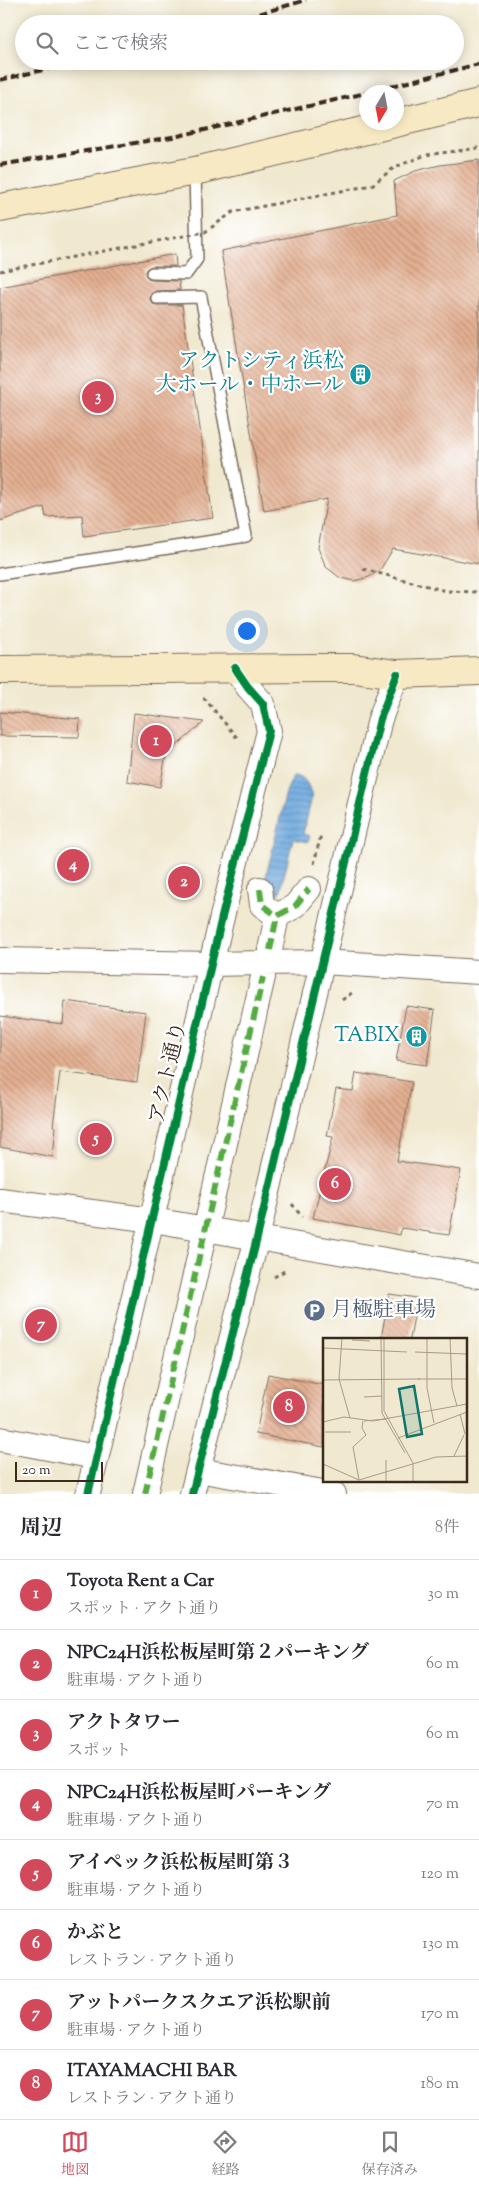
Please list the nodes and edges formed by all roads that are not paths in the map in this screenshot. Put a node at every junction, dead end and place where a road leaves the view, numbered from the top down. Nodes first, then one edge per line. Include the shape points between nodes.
1 (479, 103) edge
2 (195, 171) junction
3 (0, 208) edge
4 (152, 274) dead end
5 (158, 298) dead end
6 (0, 574) edge
7 (235, 668) junction
8 (0, 670) edge
9 (479, 671) edge
10 (397, 674) junction
11 (260, 889) dead end
12 (308, 889) dead end
13 (277, 916) junction
14 (270, 950) dead end
15 (0, 960) edge
16 (323, 962) junction
17 (212, 964) junction
18 (479, 972) edge
19 (263, 977) dead end
20 (0, 1200) edge
21 (153, 1220) junction
22 (206, 1229) junction
23 (257, 1238) junction
24 (479, 1276) edge
25 (0, 1439) edge
26 (96, 1457) junction
27 (198, 1470) junction
28 (88, 1494) edge
29 (145, 1494) edge
30 (192, 1494) edge
31 (334, 1494) edge

1 - 2 street
2 - 3 street
2 - 4 lane via 197,259 186,274
5 - 6 lane via 201,298 246,536
7 - 8 street
7 - 10 street via 353,668
7 - 17 street, アクト通り via 263,704 268,731
9 - 10 street
10 - 16 street via 380,719
11 - 13 street via 262,905
12 - 13 street via 295,906
13 - 14 street
15 - 17 street
16 - 17 street
16 - 18 street
16 - 23 street
17 - 21 street, アクト通り
19 - 22 street
20 - 21 street
21 - 22 street
21 - 26 street, アクト通り
22 - 23 street
22 - 29 street
23 - 24 street
23 - 27 street
25 - 26 street
26 - 28 street, アクト通り
27 - 30 street
27 - 31 street

